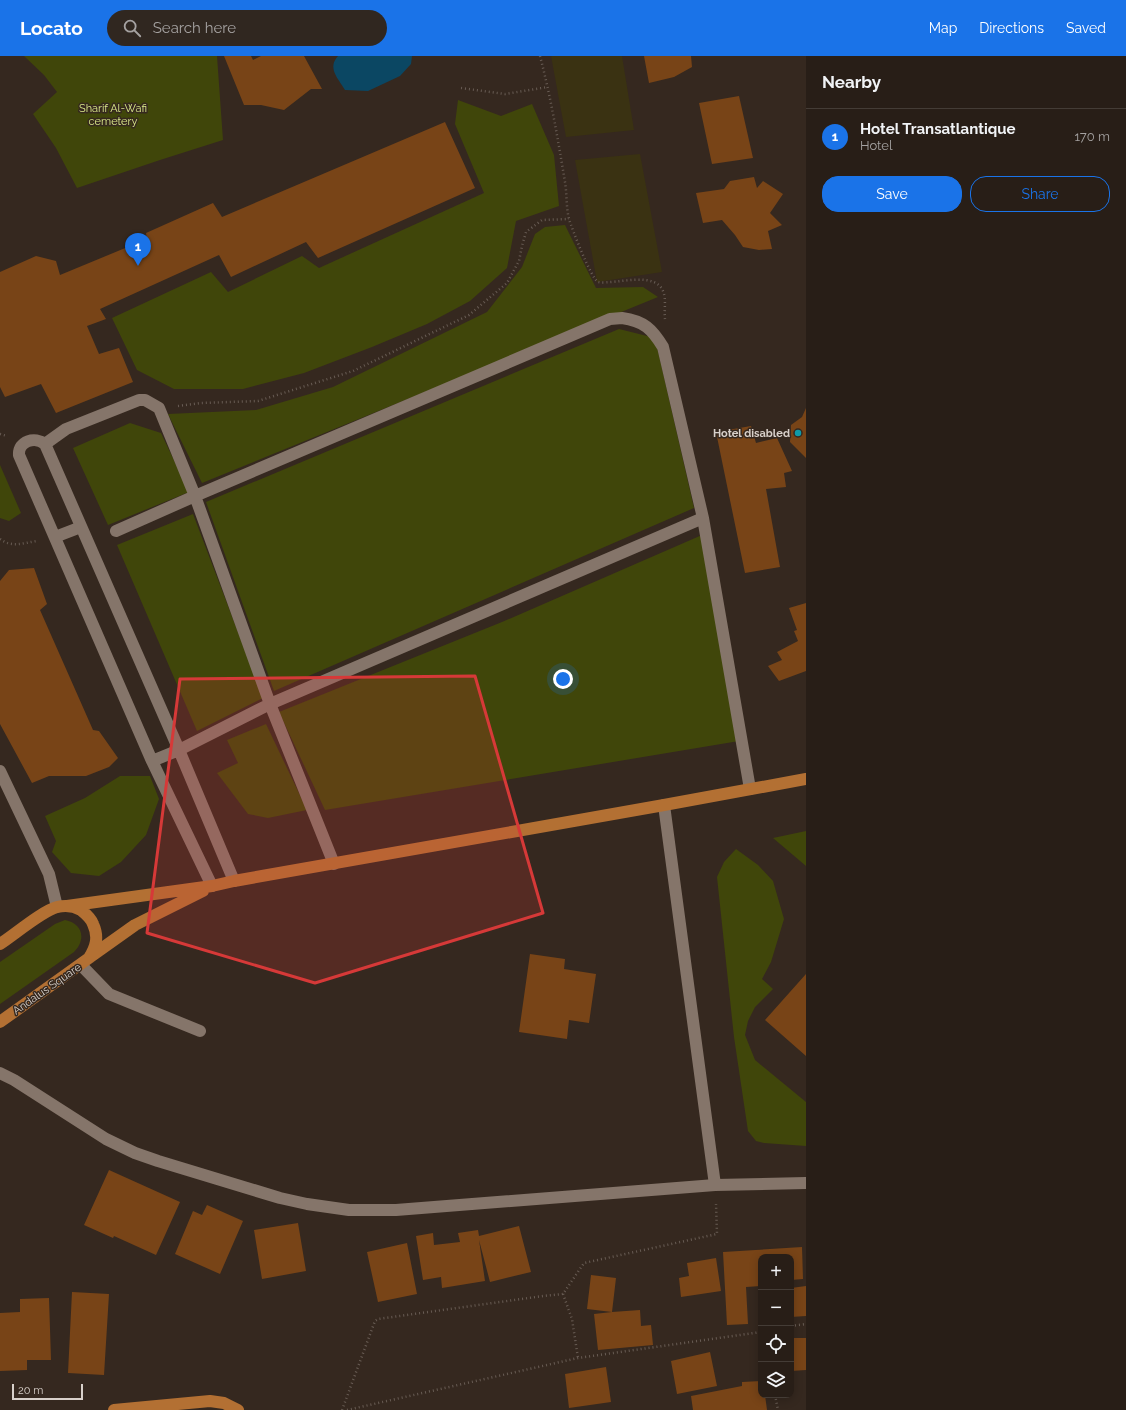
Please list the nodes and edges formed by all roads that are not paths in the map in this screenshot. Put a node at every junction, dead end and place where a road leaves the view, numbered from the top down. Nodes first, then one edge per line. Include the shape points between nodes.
1 (45, 444) junction
2 (195, 496) junction
3 (703, 518) junction
4 (81, 527) junction
5 (116, 532) dead end
6 (55, 537) junction
7 (270, 704) junction
8 (179, 750) junction
9 (152, 762) junction
10 (0, 771) edge
11 (806, 778) edge
12 (750, 789) junction
13 (664, 805) junction
14 (334, 864) junction
15 (234, 881) junction
16 (212, 886) junction
17 (62, 906) junction
18 (0, 944) edge
19 (85, 962) junction
20 (0, 1022) edge
21 (200, 1031) dead end
22 (0, 1073) edge
23 (806, 1183) edge
24 (715, 1185) junction
25 (114, 1410) edge
26 (238, 1410) edge

1 - 2 street via 66,429 139,400 145,400 159,408
1 - 4 street
1 - 6 street via 38,440 28,441 19,453
2 - 3 street via 610,319 622,318 635,319 647,326 656,334 663,347
2 - 5 street
2 - 7 street
3 - 7 street
3 - 12 street
4 - 6 street
4 - 8 street
6 - 9 street
7 - 8 street
7 - 14 street
8 - 9 street
8 - 15 street
9 - 16 street
10 - 17 street
11 - 12 main road
12 - 13 main road
13 - 14 main road
13 - 24 street
14 - 15 main road
15 - 16 main road
16 - 17 main road
16 - 19 main road via 135,925
17 - 18 main road via 48,911
17 - 19 main road, Andalus Square via 77,908 86,913 96,930 94,950
19 - 20 main road, Andalus Square
19 - 21 street via 109,994
22 - 24 street via 135,1153 307,1204 349,1210 396,1210
23 - 24 street
25 - 26 main road via 210,1402 224,1403

